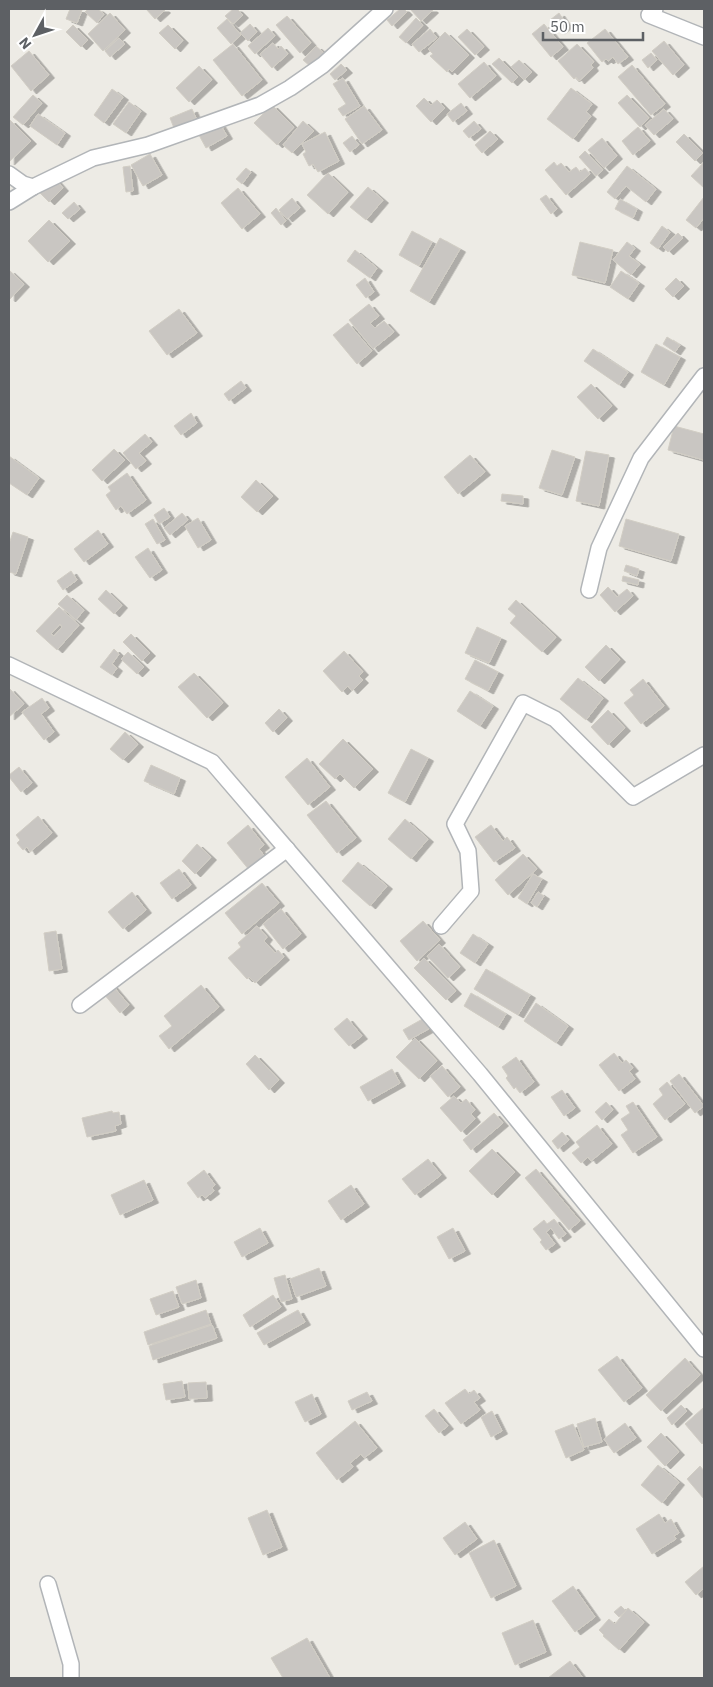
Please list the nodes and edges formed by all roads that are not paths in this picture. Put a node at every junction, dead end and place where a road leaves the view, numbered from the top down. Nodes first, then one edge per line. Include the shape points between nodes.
1 (385, 9) edge
2 (655, 9) edge
3 (704, 37) edge
4 (9, 174) edge
5 (34, 187) junction
6 (9, 202) edge
7 (704, 376) edge
8 (589, 590) dead end
9 (9, 665) edge
10 (704, 755) edge
11 (287, 849) junction
12 (441, 926) dead end
13 (80, 1005) dead end
14 (704, 1348) edge
15 (48, 1584) dead end
16 (71, 1678) edge

1 - 5 street via 323,65 260,105 148,144 92,158
2 - 3 street via 649,15
4 - 5 street
5 - 6 street
7 - 8 street via 641,458 599,548
9 - 11 street via 212,762
10 - 12 street via 633,797 555,719 522,703 455,824 468,852 471,890
11 - 13 street
11 - 14 street via 480,1074
15 - 16 street via 71,1664

